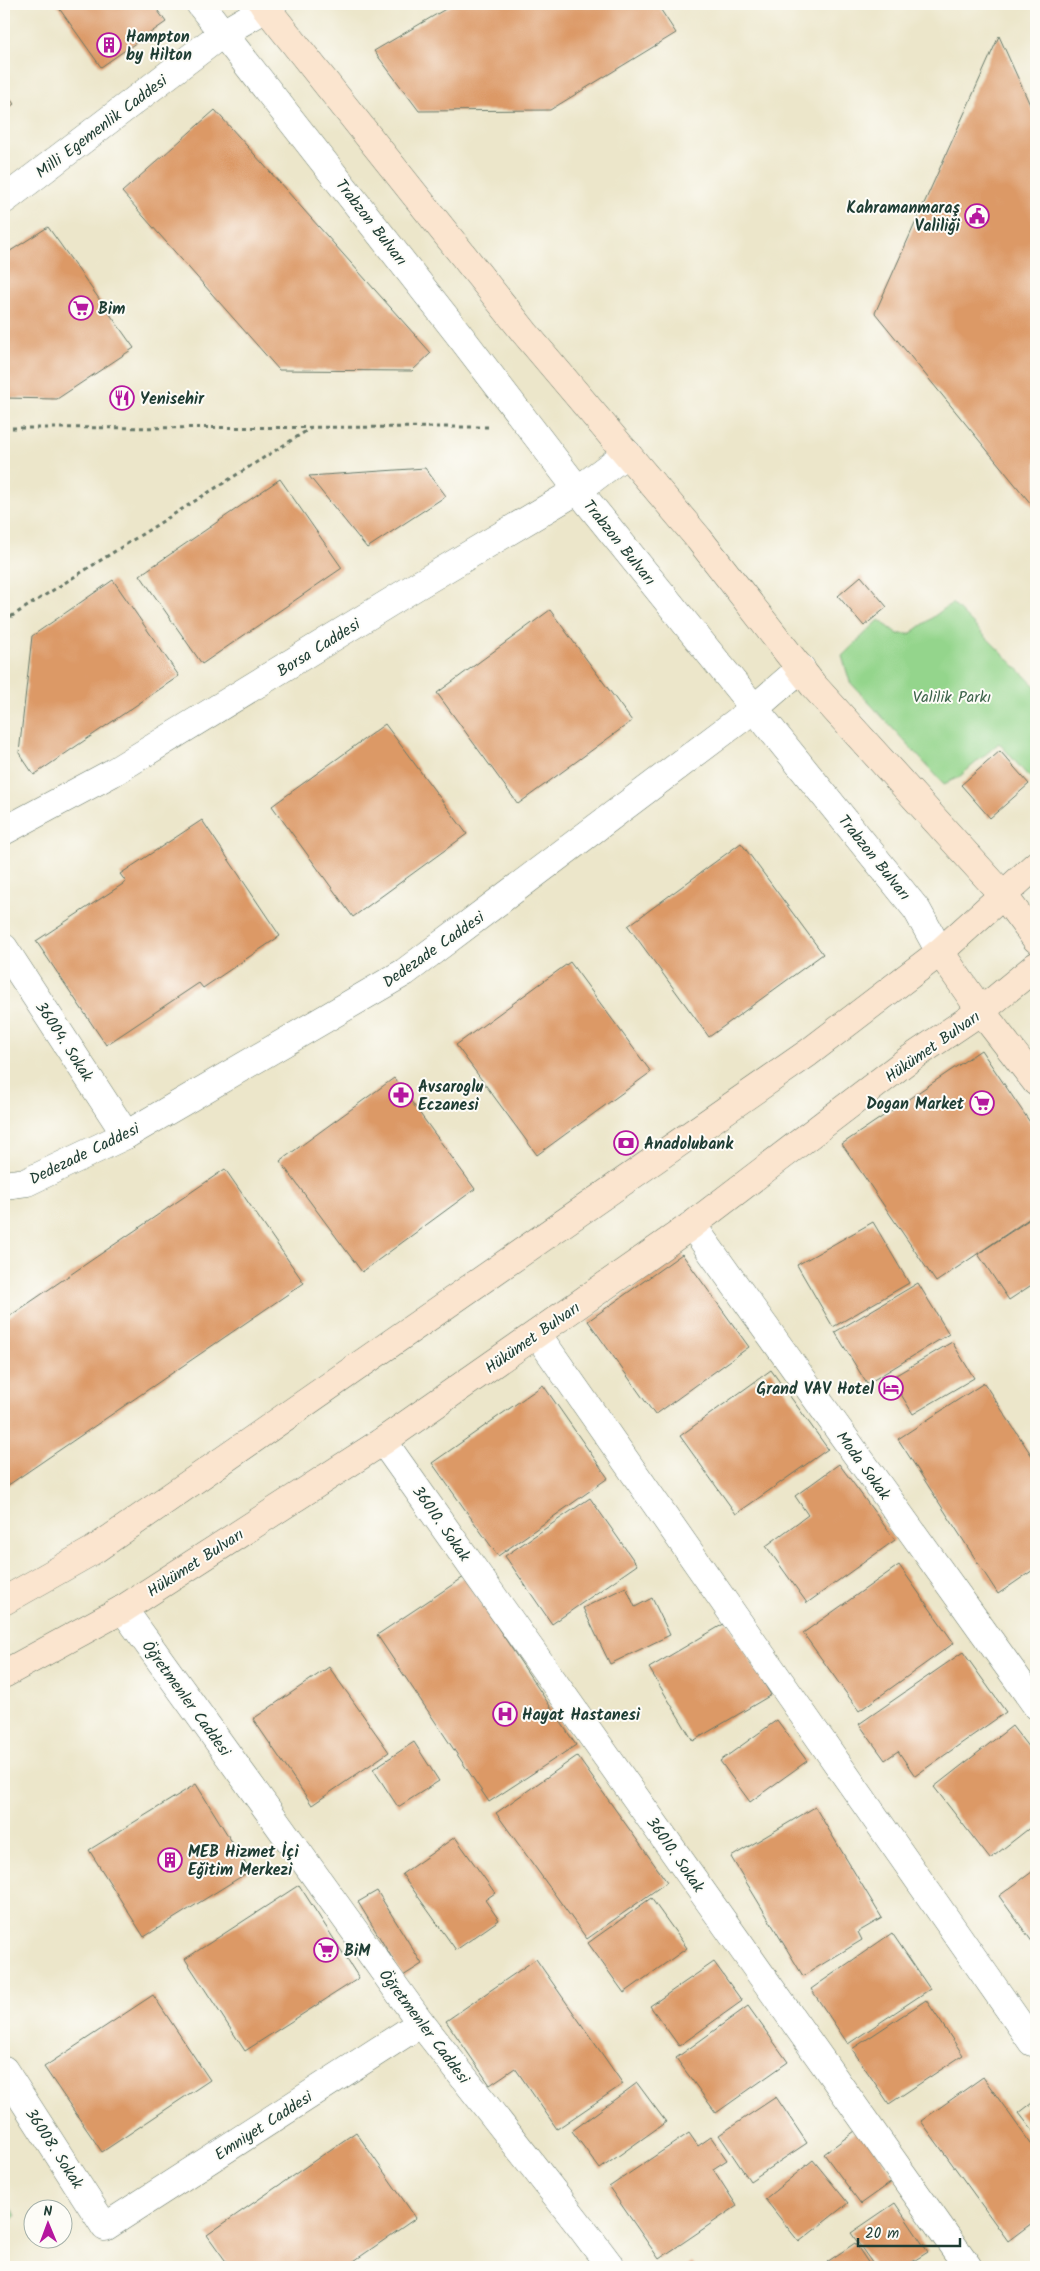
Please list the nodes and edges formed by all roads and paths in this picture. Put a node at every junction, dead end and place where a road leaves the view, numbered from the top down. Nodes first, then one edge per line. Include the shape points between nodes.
1 (200, 4) edge
2 (268, 5) edge
3 (213, 41) junction
4 (4, 200) edge
5 (312, 427) junction
6 (530, 427) junction
7 (4, 428) edge
8 (626, 453) junction
9 (578, 490) junction
10 (4, 621) edge
11 (800, 668) junction
12 (755, 708) junction
13 (4, 831) edge
14 (1036, 865) edge
15 (1004, 896) junction
16 (1036, 939) edge
17 (4, 948) edge
18 (940, 952) junction
19 (1036, 966) edge
20 (981, 1011) junction
21 (1036, 1082) edge
22 (126, 1135) junction
23 (4, 1185) edge
24 (692, 1225) junction
25 (536, 1334) junction
26 (384, 1441) junction
27 (4, 1600) edge
28 (122, 1609) junction
29 (4, 1674) edge
30 (1036, 1706) edge
31 (421, 2024) junction
32 (1032, 2042) dead end
33 (4, 2070) edge
34 (105, 2227) joint
35 (611, 2267) edge
36 (968, 2267) edge

1 - 3 street, Trabzon Bulvarı
2 - 3 street, Milli Egemenlik Caddesi
2 - 8 main road via 525,333
3 - 4 street, Milli Egemenlik Caddesi
3 - 6 street, Trabzon Bulvarı
5 - 6 path
5 - 7 path
5 - 10 path
6 - 9 street, Trabzon Bulvarı
8 - 9 street, Borsa Caddesi
8 - 11 main road
9 - 12 street, Trabzon Bulvarı
9 - 13 street, Borsa Caddesi via 112,773
11 - 12 street, Dedezade Caddesi
11 - 15 main road
12 - 18 street, Trabzon Bulvarı via 917,910
12 - 22 street, Dedezade Caddesi via 405,972
14 - 15 main road
15 - 16 main road
15 - 18 main road
17 - 22 street, 36004. Sokak
18 - 20 main road, Trabzon Bulvarı
18 - 27 main road via 808,1052 103,1544
19 - 20 main road, Hükümet Bulvarı
20 - 21 main road, Trabzon Bulvarı
20 - 24 main road, Hükümet Bulvarı via 904,1063
22 - 23 street, Dedezade Caddesi via 27,1182
24 - 25 main road, Hükümet Bulvarı
24 - 30 street, Moda Sokak
25 - 26 main road, Hükümet Bulvarı
25 - 32 street
26 - 28 main road, Hükümet Bulvarı
26 - 36 street, 36010. Sokak
28 - 29 main road, Hükümet Bulvarı
28 - 31 street, Öğretmenler Caddesi
31 - 34 street, Emniyet Caddesi
31 - 35 street, Öğretmenler Caddesi
33 - 34 street, 36008. Sokak

